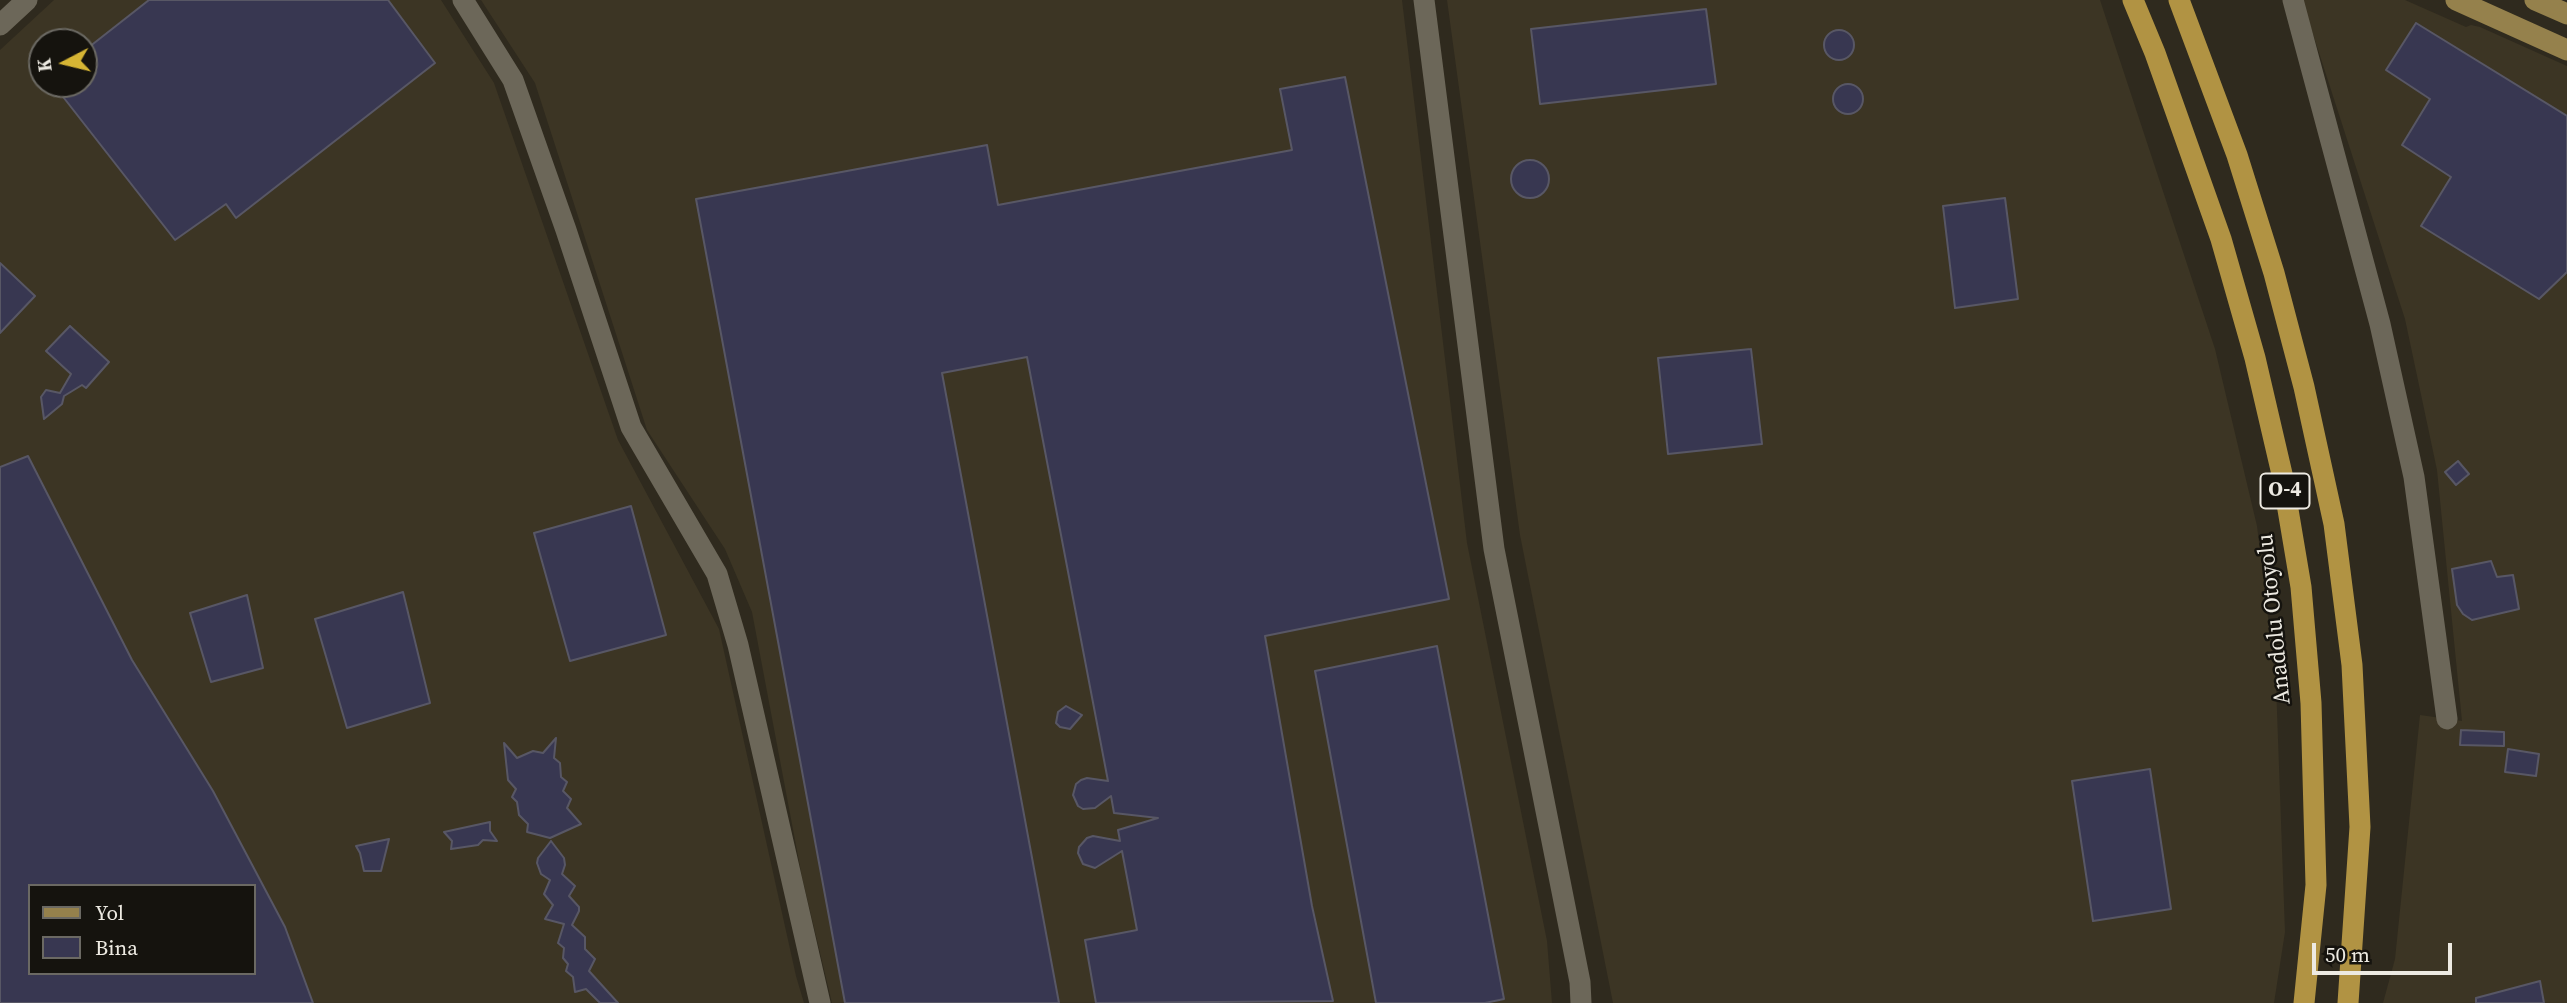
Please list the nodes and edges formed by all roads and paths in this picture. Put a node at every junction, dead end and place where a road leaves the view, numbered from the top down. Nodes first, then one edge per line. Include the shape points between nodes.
1 (27, 0) edge
2 (463, 0) edge
3 (1424, 0) edge
4 (2133, 0) edge
5 (2179, 0) edge
6 (2293, 0) edge
7 (2456, 0) edge
8 (2535, 0) edge
9 (2567, 14) edge
10 (0, 25) edge
11 (2567, 50) edge
12 (2447, 719) dead end
13 (820, 1003) edge
14 (1581, 1003) edge
15 (2304, 1003) edge
16 (2348, 1003) edge

1 - 10 street
2 - 13 street via 513,80 631,427 717,574 738,645
3 - 14 street via 1494,549 1578,968
4 - 15 highway, Anadolu Otoyolu / O-4 via 2221,239 2282,474 2301,587 2311,703 2316,885
5 - 16 highway, O-4 via 2237,155 2274,273 2305,387 2334,524 2352,665 2360,827
6 - 12 street via 2380,324 2414,477
7 - 11 main road
8 - 9 main road

